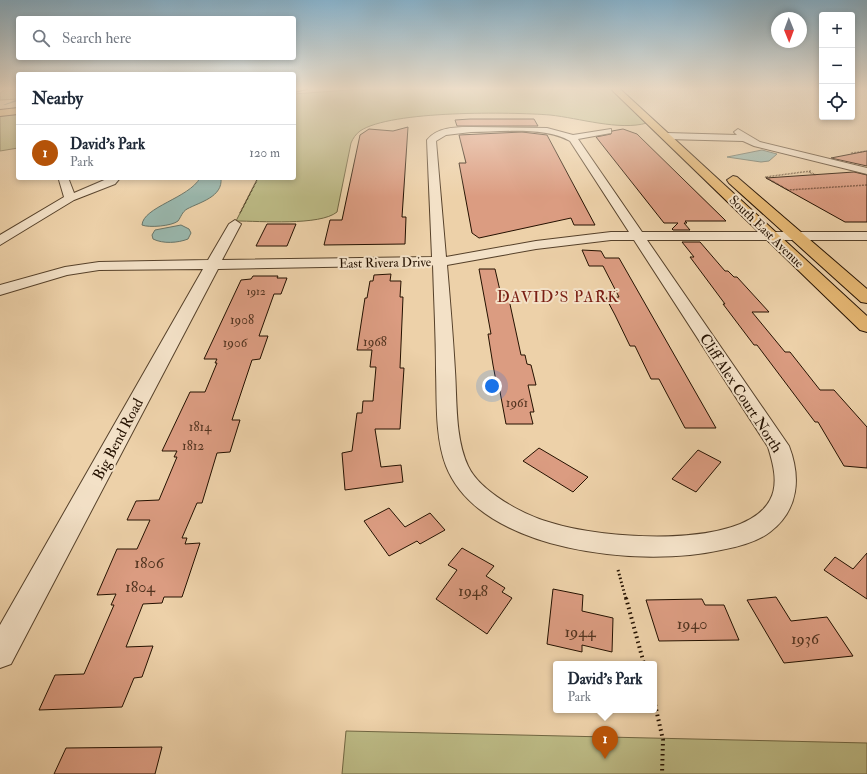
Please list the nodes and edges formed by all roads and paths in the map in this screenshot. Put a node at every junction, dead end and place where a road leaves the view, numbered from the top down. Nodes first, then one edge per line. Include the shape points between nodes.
1 (655, 125) edge
2 (672, 125) edge
3 (608, 131) dead end
4 (667, 136) junction
5 (684, 136) junction
6 (571, 138) junction
7 (708, 158) dead end
8 (833, 164) junction
9 (815, 170) joint
10 (867, 171) edge
11 (726, 173) dead end
12 (781, 174) junction
13 (786, 176) dead end
14 (64, 180) edge
15 (113, 180) edge
16 (257, 180) edge
17 (867, 185) edge
18 (70, 198) junction
19 (235, 224) joint
20 (637, 235) junction
21 (771, 235) junction
22 (796, 235) junction
23 (867, 236) edge
24 (0, 241) edge
25 (440, 261) junction
26 (212, 264) junction
27 (0, 290) edge
28 (867, 298) edge
29 (867, 326) edge
30 (618, 570) dead end
31 (0, 654) edge
32 (643, 661) edge
33 (657, 713) edge
34 (662, 774) edge

1 - 4 main road, South East Avenue
2 - 5 main road
3 - 6 street
4 - 5 street
4 - 21 main road, South East Avenue
5 - 7 main road
5 - 8 street via 740,134 757,144
6 - 20 street, Cliff Alex Court North
6 - 25 street, Cliff Alex Court North via 544,131 482,130 455,130 433,137 431,140
8 - 9 street
8 - 10 street
9 - 12 path
11 - 22 main road, South East Avenue
12 - 13 path
12 - 17 path via 765,178 788,190
14 - 18 street
15 - 18 street
16 - 19 path
18 - 24 street
19 - 26 street, Big Bend Road
20 - 21 street, East Rivera Drive
20 - 25 street, East Rivera Drive via 572,239
20 - 25 street, Cliff Alex Court North via 781,453 785,469 785,493 773,515 755,530 719,541 692,544 634,546 584,541 533,528 494,506 478,493 457,467 453,448
21 - 22 street, East Rivera Drive
21 - 29 main road, South East Avenue
22 - 23 street, East Rivera Drive
22 - 28 main road, South East Avenue
25 - 26 street, East Rivera Drive
26 - 27 street, East Rivera Drive via 99,266 65,271
26 - 31 street, Big Bend Road
30 - 32 path
33 - 34 path via 663,740

